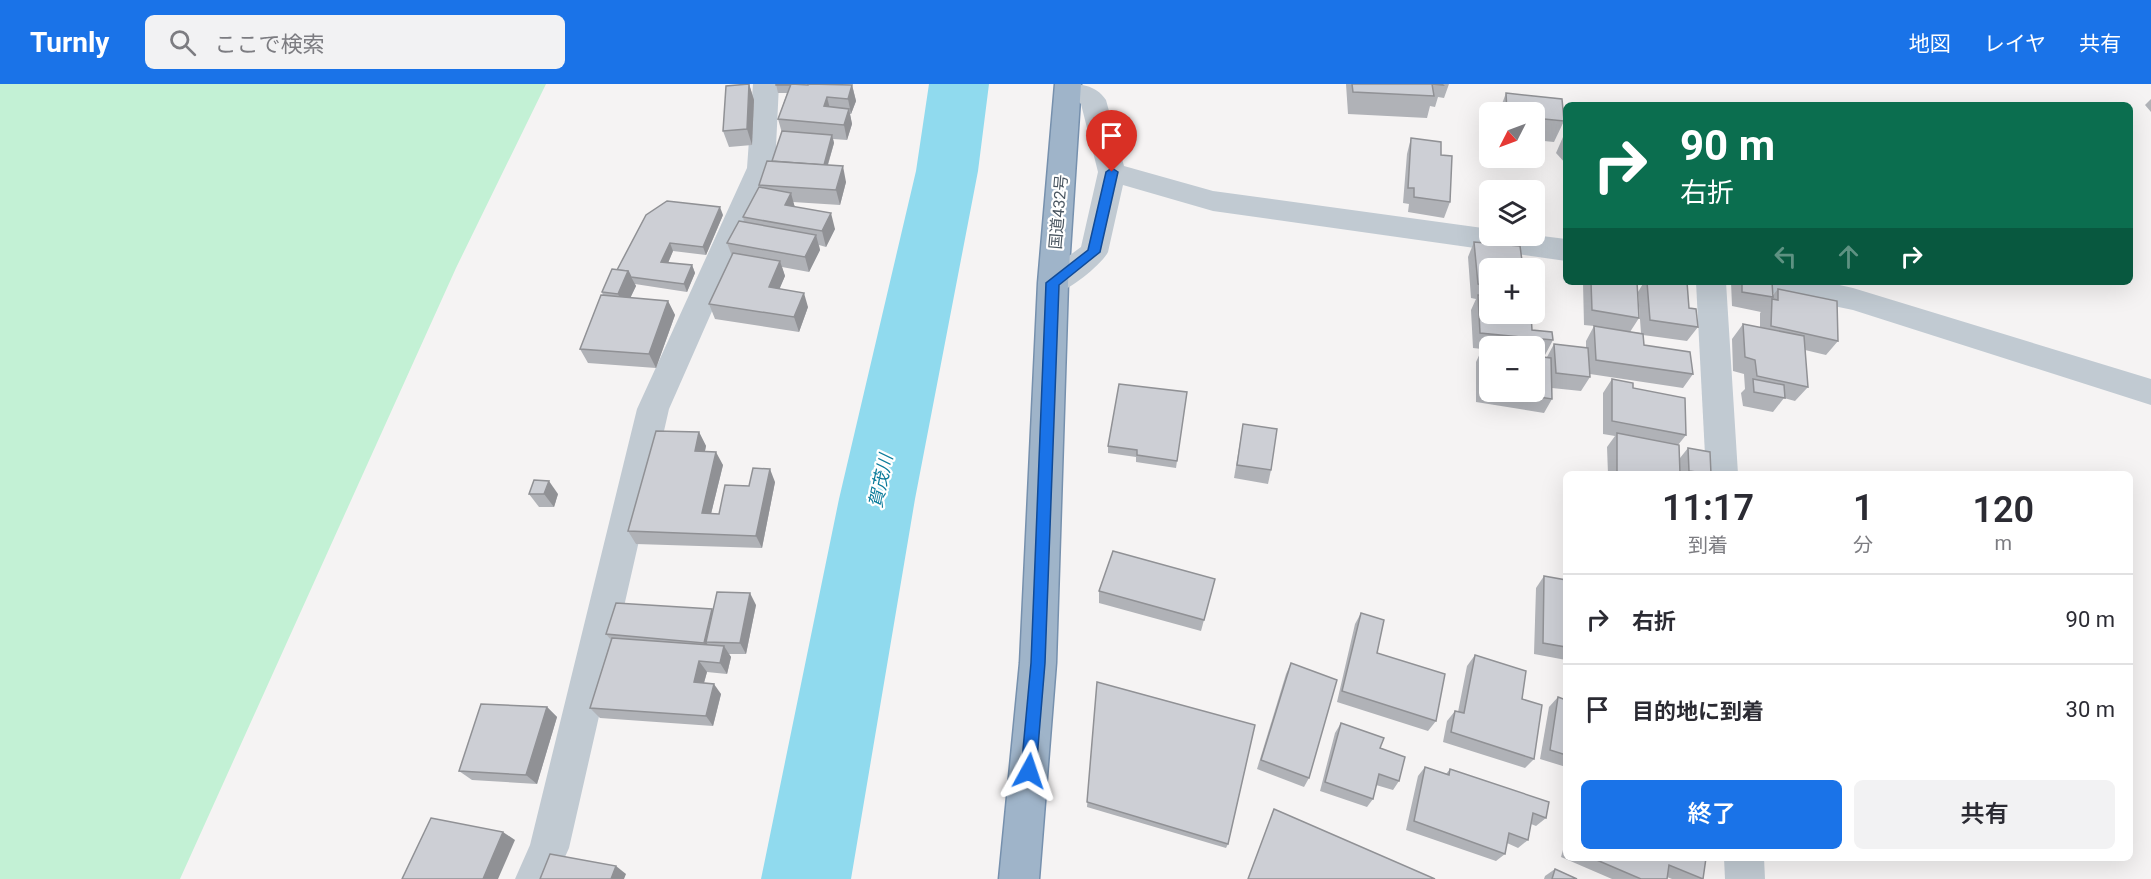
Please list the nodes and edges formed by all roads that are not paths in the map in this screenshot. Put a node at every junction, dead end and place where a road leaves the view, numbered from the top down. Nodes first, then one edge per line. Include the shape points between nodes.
1 (766, 84) edge
2 (1068, 84) edge
3 (1074, 84) edge
4 (1112, 172) junction
5 (1563, 250) edge
6 (1053, 283) junction
7 (1711, 285) edge
8 (1785, 285) edge
9 (2151, 392) edge
10 (1722, 471) edge
11 (1744, 861) edge
12 (535, 879) edge
13 (1019, 879) edge
14 (1745, 879) edge

1 - 12 street via 761,168 652,409 549,848
2 - 6 highway, 国道432号
3 - 4 street via 1093,100
4 - 5 street via 1213,201
4 - 6 street via 1094,252
6 - 13 highway, 国道432号 via 1038,663
7 - 10 street
8 - 9 street via 1853,299
11 - 14 street

